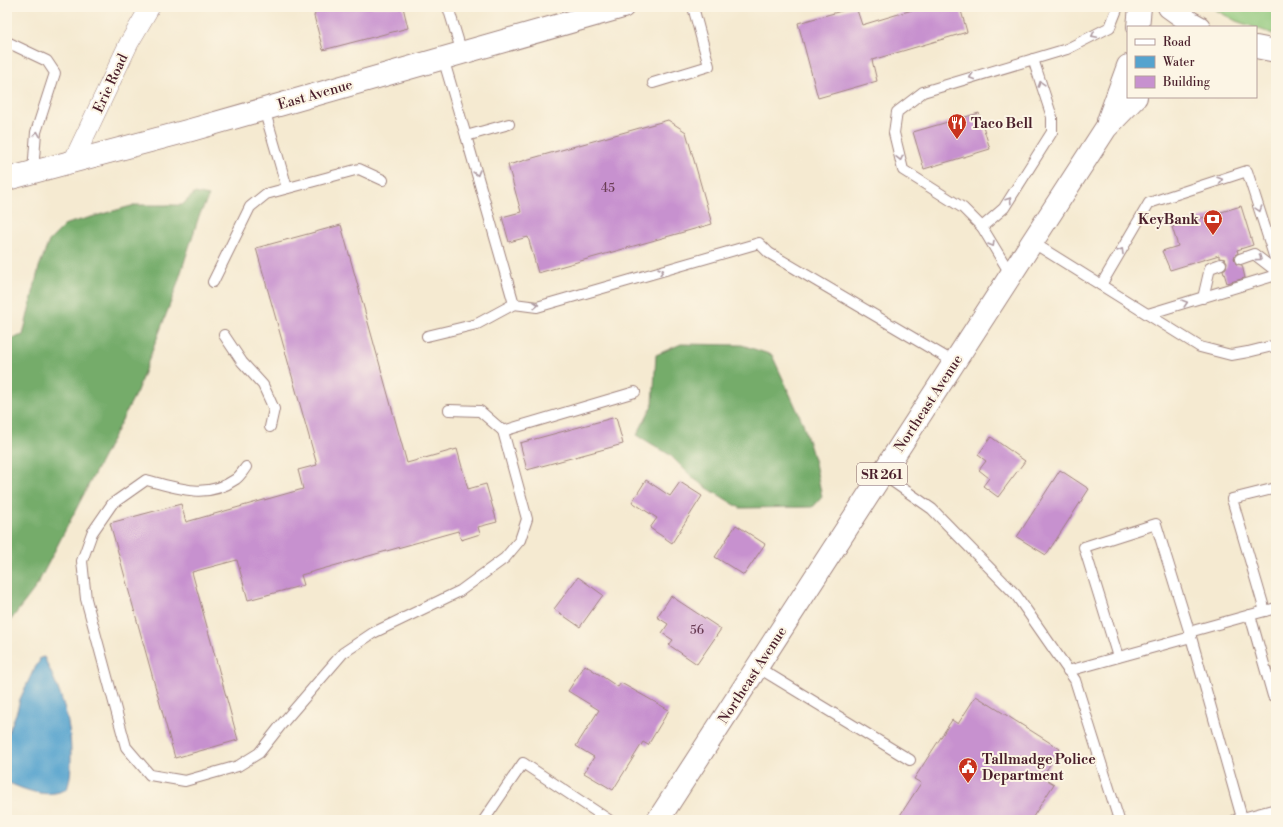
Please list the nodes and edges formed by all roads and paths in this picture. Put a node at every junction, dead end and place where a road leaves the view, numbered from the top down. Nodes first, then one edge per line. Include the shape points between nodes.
1 (150, 7) edge
2 (448, 7) edge
3 (623, 7) edge
4 (693, 7) edge
5 (1118, 7) edge
6 (1140, 7) edge
7 (1169, 7) edge
8 (1138, 26) edge
9 (1197, 26) edge
10 (7, 42) edge
11 (1257, 47) edge
12 (1276, 51) edge
13 (452, 56) junction
14 (1033, 59) junction
15 (1127, 69) edge
16 (653, 82) dead end
17 (1135, 98) edge
18 (264, 109) junction
19 (509, 124) dead end
20 (1106, 128) junction
21 (466, 136) junction
22 (74, 161) junction
23 (34, 172) junction
24 (7, 179) edge
25 (383, 180) dead end
26 (287, 188) junction
27 (982, 227) junction
28 (1032, 242) junction
29 (1240, 259) dead end
30 (1276, 262) edge
31 (1221, 264) dead end
32 (1276, 271) edge
33 (1011, 275) junction
34 (1276, 275) edge
35 (213, 282) dead end
36 (1101, 285) junction
37 (1202, 298) junction
38 (514, 304) junction
39 (1148, 314) junction
40 (224, 335) dead end
41 (428, 336) dead end
42 (1276, 345) edge
43 (954, 362) junction
44 (634, 392) dead end
45 (449, 410) dead end
46 (270, 428) dead end
47 (502, 430) junction
48 (246, 467) dead end
49 (882, 474) junction
50 (1276, 488) edge
51 (1276, 608) edge
52 (1265, 611) junction
53 (1250, 615) junction
54 (1190, 634) junction
55 (1118, 657) junction
56 (757, 666) junction
57 (1068, 671) junction
58 (1273, 696) dead end
59 (910, 760) dead end
60 (1276, 809) edge
61 (1238, 819) edge
62 (484, 820) edge
63 (609, 820) edge
64 (658, 820) edge
65 (1118, 820) edge

1 - 22 street, Erie Road via 129,44
2 - 13 lane
3 - 13 main road, East Avenue
4 - 16 lane via 709,66
5 -> 14 lane via 1110,27 1066,49
6 - 8 main road
7 - 9 main road
23 -> 10 lane via 36,132 55,73 47,61
11 - 12 main road
13 - 18 main road, East Avenue
13 - 21 lane
27 -> 14 lane via 1004,208 1052,132 1052,117
14 -> 27 lane via 923,92 898,112 894,132 903,170 962,208
15 - 20 main road, Northeast Avenue / SR 261
17 - 20 main road, Northeast Avenue / SR 261
18 - 22 main road, East Avenue
18 - 26 lane
19 - 21 lane
20 - 28 main road, Northeast Avenue / SR 261
21 -> 38 lane
22 - 23 main road, East Avenue
23 - 24 main road, East Avenue
25 - 26 lane via 359,168
26 - 35 lane via 266,194 250,207
27 -> 33 lane
28 - 33 main road, Northeast Avenue / SR 261
28 - 36 lane
29 -> 32 lane via 1254,254
36 -> 30 lane via 1149,203 1248,171
31 - 37 lane via 1210,268
33 - 43 main road, Northeast Avenue / SR 261
34 - 37 lane
36 - 39 lane
39 -> 37 lane
38 - 41 lane via 477,324
38 -> 43 lane via 537,307 759,243 768,253
39 - 42 lane via 1200,347 1231,355
40 - 46 lane via 242,362 262,385 274,409
43 - 49 main road, Northeast Avenue / SR 261
44 - 47 lane
45 - 47 lane via 480,411
47 - 48 lane via 527,519 520,540 505,558 460,591 373,633 344,653 259,753 238,766 185,781 150,775 126,748 86,599 82,561 92,532 112,504 146,480 189,491 213,490 237,479
49 - 56 main road, Northeast Avenue / SR 261
49 - 57 lane via 932,509 1016,595
50 - 52 lane via 1232,499
51 - 52 lane
52 - 53 lane
53 - 54 lane
53 - 58 lane
54 - 55 lane
54 - 55 lane via 1156,524 1084,546
54 - 61 lane
55 - 57 lane
56 - 59 lane
56 - 64 main road, Northeast Avenue / SR 261
57 - 65 lane via 1074,680
60 - 61 lane
62 - 63 lane via 523,763

